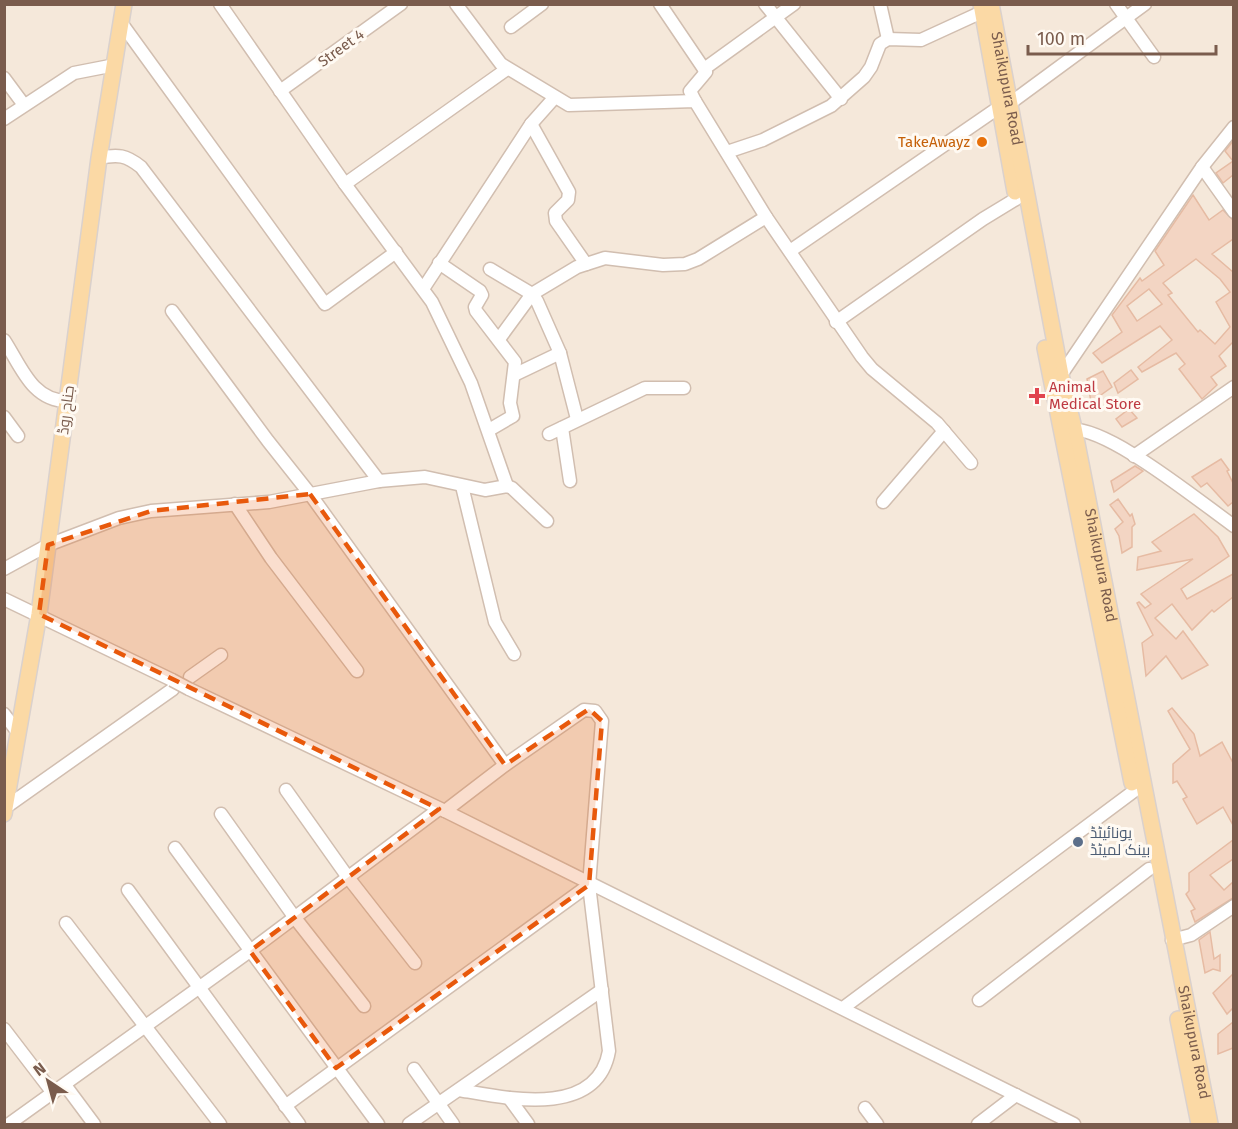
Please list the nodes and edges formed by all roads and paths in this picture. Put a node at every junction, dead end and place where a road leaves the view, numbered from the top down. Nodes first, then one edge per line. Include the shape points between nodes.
1 (124, 4) edge
2 (220, 4) edge
3 (401, 4) edge
4 (456, 4) edge
5 (542, 4) edge
6 (660, 4) edge
7 (765, 4) edge
8 (794, 4) edge
9 (880, 4) edge
10 (1116, 4) edge
11 (1145, 4) edge
12 (985, 7) edge
13 (775, 18) junction
14 (1126, 18) junction
15 (122, 24) junction
16 (511, 27) dead end
17 (888, 39) junction
18 (1154, 57) dead end
19 (115, 65) junction
20 (507, 69) junction
21 (704, 69) junction
22 (4, 78) edge
23 (280, 91) junction
24 (555, 97) junction
25 (841, 99) junction
26 (695, 101) junction
27 (24, 105) junction
28 (1004, 106) junction
29 (4, 119) edge
30 (531, 124) junction
31 (1233, 127) edge
32 (728, 152) junction
33 (99, 158) junction
34 (1202, 167) junction
35 (345, 184) junction
36 (1016, 199) junction
37 (1233, 212) edge
38 (766, 216) junction
39 (790, 251) junction
40 (396, 252) junction
41 (439, 263) junction
42 (586, 264) junction
43 (490, 269) dead end
44 (423, 289) junction
45 (532, 294) junction
46 (172, 311) dead end
47 (836, 322) junction
48 (499, 339) junction
49 (4, 340) edge
50 (560, 353) junction
51 (514, 375) junction
52 (1061, 375) junction
53 (1233, 387) edge
54 (684, 388) dead end
55 (67, 401) junction
56 (4, 417) edge
57 (577, 419) junction
58 (562, 428) junction
59 (1068, 429) junction
60 (489, 430) junction
61 (944, 431) junction
62 (549, 434) dead end
63 (18, 436) dead end
64 (1134, 456) junction
65 (971, 463) dead end
66 (379, 481) junction
67 (570, 481) dead end
68 (462, 486) junction
69 (507, 486) junction
70 (310, 494) junction
71 (883, 502) dead end
72 (235, 504) junction
73 (548, 521) dead end
74 (1233, 526) edge
75 (48, 545) junction
76 (4, 570) edge
77 (4, 599) edge
78 (39, 614) junction
79 (514, 654) dead end
80 (221, 655) dead end
81 (357, 671) dead end
82 (190, 683) junction
83 (172, 685) junction
84 (4, 714) edge
85 (19, 734) junction
86 (505, 765) junction
87 (286, 790) dead end
88 (1134, 791) junction
89 (442, 810) junction
90 (5, 811) edge
91 (221, 814) dead end
92 (174, 848) dead end
93 (1149, 868) junction
94 (347, 876) junction
95 (589, 885) junction
96 (128, 890) dead end
97 (1233, 906) edge
98 (295, 918) junction
99 (66, 923) dead end
100 (1172, 940) junction
101 (250, 951) junction
102 (415, 963) dead end
103 (199, 989) junction
104 (602, 990) junction
105 (979, 1000) dead end
106 (364, 1006) dead end
107 (843, 1008) junction
108 (145, 1027) junction
109 (4, 1029) edge
110 (336, 1068) junction
111 (414, 1069) dead end
112 (65, 1084) junction
113 (459, 1090) junction
114 (53, 1093) junction
115 (1016, 1095) junction
116 (509, 1098) junction
117 (439, 1104) junction
118 (285, 1106) junction
119 (865, 1108) dead end
120 (9, 1125) edge
121 (94, 1125) edge
122 (220, 1125) edge
123 (299, 1125) edge
124 (378, 1125) edge
125 (409, 1125) edge
126 (453, 1125) edge
127 (528, 1125) edge
128 (877, 1125) edge
129 (978, 1125) edge
130 (1074, 1125) edge
131 (1199, 1125) edge
132 (1210, 1125) edge

1 - 15 main road, جناح روڈ
2 - 23 street
3 - 23 street, Street 4
4 - 20 street
5 - 16 street
6 - 21 street
7 - 13 street
8 - 13 street
9 - 17 street
10 - 14 street
11 - 14 street
12 - 17 street via 921,40
12 - 28 main road, Shaikupura Road
13 - 21 street
13 - 25 street
14 - 18 street
14 - 28 street
15 - 19 main road, جناح روڈ
15 - 40 street via 325,304
17 - 25 street via 880,44 872,67
19 - 27 street via 74,73
19 - 33 main road, جناح روڈ
20 - 24 street
20 - 35 street
21 - 26 street via 706,74 690,91
22 - 27 street
23 - 35 street
24 - 26 street via 576,106
24 - 30 street
25 - 32 street via 801,123
26 - 32 street
27 - 29 street
28 - 36 main road, Shaikupura Road
28 - 39 street
28 - 52 main road, Shaikupura Road
30 - 41 street
30 - 42 street via 570,192 568,200 555,213 555,221
31 - 34 street
32 - 38 street
33 - 55 main road, جناح روڈ
33 - 66 street via 115,154 129,157 141,166
34 - 37 street
34 - 52 street
35 - 40 street
36 - 47 street
36 - 59 main road, Shaikupura Road
38 - 39 street
38 - 42 street via 685,264 605,258
39 - 47 street
40 - 44 street
41 - 44 street
41 - 48 street via 480,291 476,311
42 - 45 street
43 - 45 street
44 - 60 street via 448,332
45 - 48 street
45 - 50 street
46 - 70 street
47 - 61 street via 872,369
48 - 51 street via 515,362
49 - 55 street via 38,393 54,401
50 - 51 street
50 - 57 street
51 - 60 street via 510,402 513,416
52 - 59 main road, Shaikupura Road
53 - 64 street
54 - 57 street via 645,388
55 - 75 main road, جناح روڈ
56 - 63 street
57 - 58 street
58 - 62 street
58 - 67 street
59 - 64 street via 1099,434
59 - 88 main road, Shaikupura Road
59 - 100 main road, Shaikupura Road
60 - 69 street
61 - 65 street
61 - 71 street
64 - 74 street
66 - 68 street via 425,477
66 - 70 street
68 - 69 street via 485,490
68 - 79 street via 495,622
69 - 73 street
70 - 72 street
70 - 86 street
72 - 75 street via 151,511 119,518
72 - 81 street
75 - 76 street
75 - 78 main road, جناح روڈ
77 - 78 street
78 - 83 street
78 - 85 main road, جناح روڈ
80 - 82 street
82 - 83 street, bridge
82 - 89 street
83 - 90 street
84 - 85 street
85 - 90 main road, جناح روڈ
86 - 89 street
86 - 95 street via 584,710 598,715 603,727
87 - 94 street
88 - 93 main road, Shaikupura Road
88 - 107 street
89 - 94 street
89 - 95 street
91 - 98 street
92 - 101 street
93 - 105 street
93 - 131 main road, Shaikupura Road
94 - 98 street
94 - 102 street
95 - 104 street
95 - 107 street
95 - 110 street
96 - 103 street
97 - 100 street via 1191,935
98 - 101 street
98 - 106 street
99 - 108 street
100 - 132 main road, Shaikupura Road
101 - 103 street
101 - 110 street
103 - 108 street
103 - 118 street
104 - 113 street
104 - 116 street via 609,1052 607,1065 596,1079 563,1097
107 - 115 street
108 - 112 street
108 - 122 street
109 - 114 street
110 - 118 street
110 - 124 street
111 - 117 street
112 - 114 street
112 - 121 street
113 - 116 street
113 - 117 street
114 - 120 street
115 - 129 street
115 - 130 street
116 - 127 street
117 - 125 street
117 - 126 street
118 - 123 street
119 - 128 street

